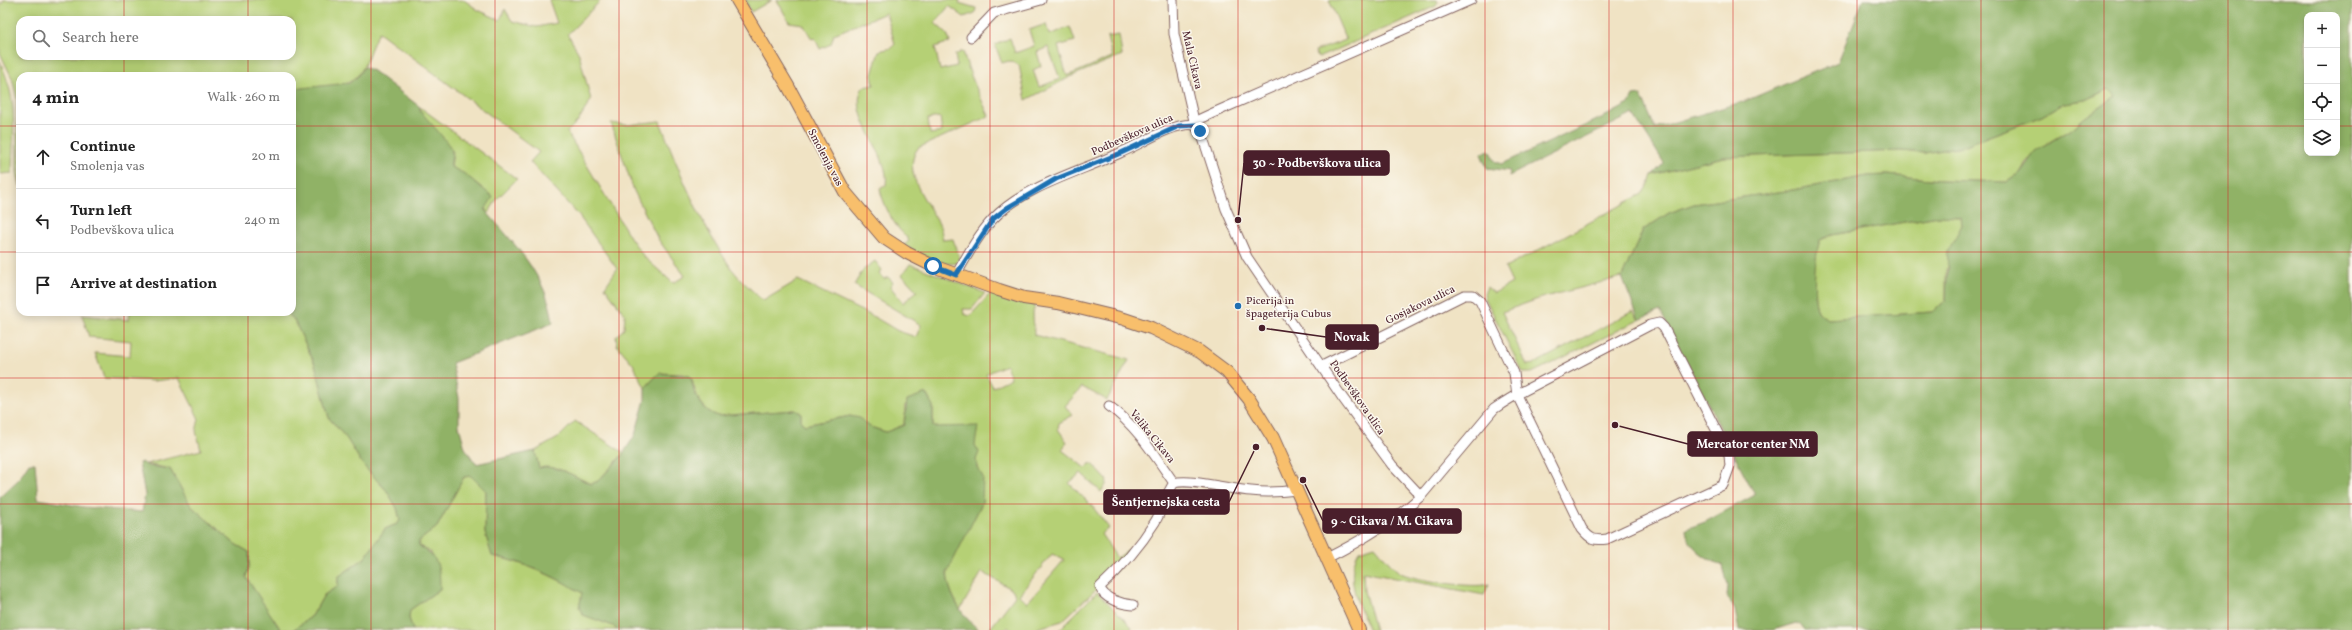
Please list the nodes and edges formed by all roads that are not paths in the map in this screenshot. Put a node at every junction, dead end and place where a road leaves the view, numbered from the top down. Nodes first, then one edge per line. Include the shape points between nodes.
1 (737, 0) edge
2 (1041, 0) edge
3 (1173, 0) edge
4 (1471, 0) edge
5 (971, 37) dead end
6 (1195, 125) junction
7 (956, 275) junction
8 (1322, 366) junction
9 (1516, 395) junction
10 (1110, 406) dead end
11 (1174, 483) junction
12 (1297, 490) junction
13 (1421, 496) junction
14 (1327, 558) junction
15 (1133, 605) dead end
16 (1359, 630) edge

1 - 7 main road, Smolenja vas via 788,86 845,192 863,216 884,238 907,254
2 - 5 street via 994,13
3 - 6 street, Mala Cikava via 1174,34
4 - 6 street via 1212,113 1200,119
6 - 7 street, Podbevškova ulica via 1179,126 1051,182 1007,208 993,219
6 - 8 street, Podbevškova ulica via 1203,138 1226,209 1247,257
7 - 12 main road, Smolenja vas via 1024,298 1058,303 1124,319 1151,328 1200,352 1227,372 1249,399 1273,438
8 - 9 street, Gosjakova ulica via 1464,295 1473,295 1480,301 1514,373
8 - 13 street, Podbevškova ulica via 1392,465
9 - 9 street via 1582,529 1595,541 1607,539 1723,485 1730,466 1729,455 1664,328 1658,323
9 - 13 street via 1485,418
10 - 11 street, Velika Cikava via 1134,428
11 - 12 street via 1186,482 1251,492
11 - 15 street via 1155,522 1118,571 1100,587 1100,590 1115,602
12 - 14 main road, Smolenja vas
13 - 14 street via 1372,534
14 - 16 main road, Smolenja vas

